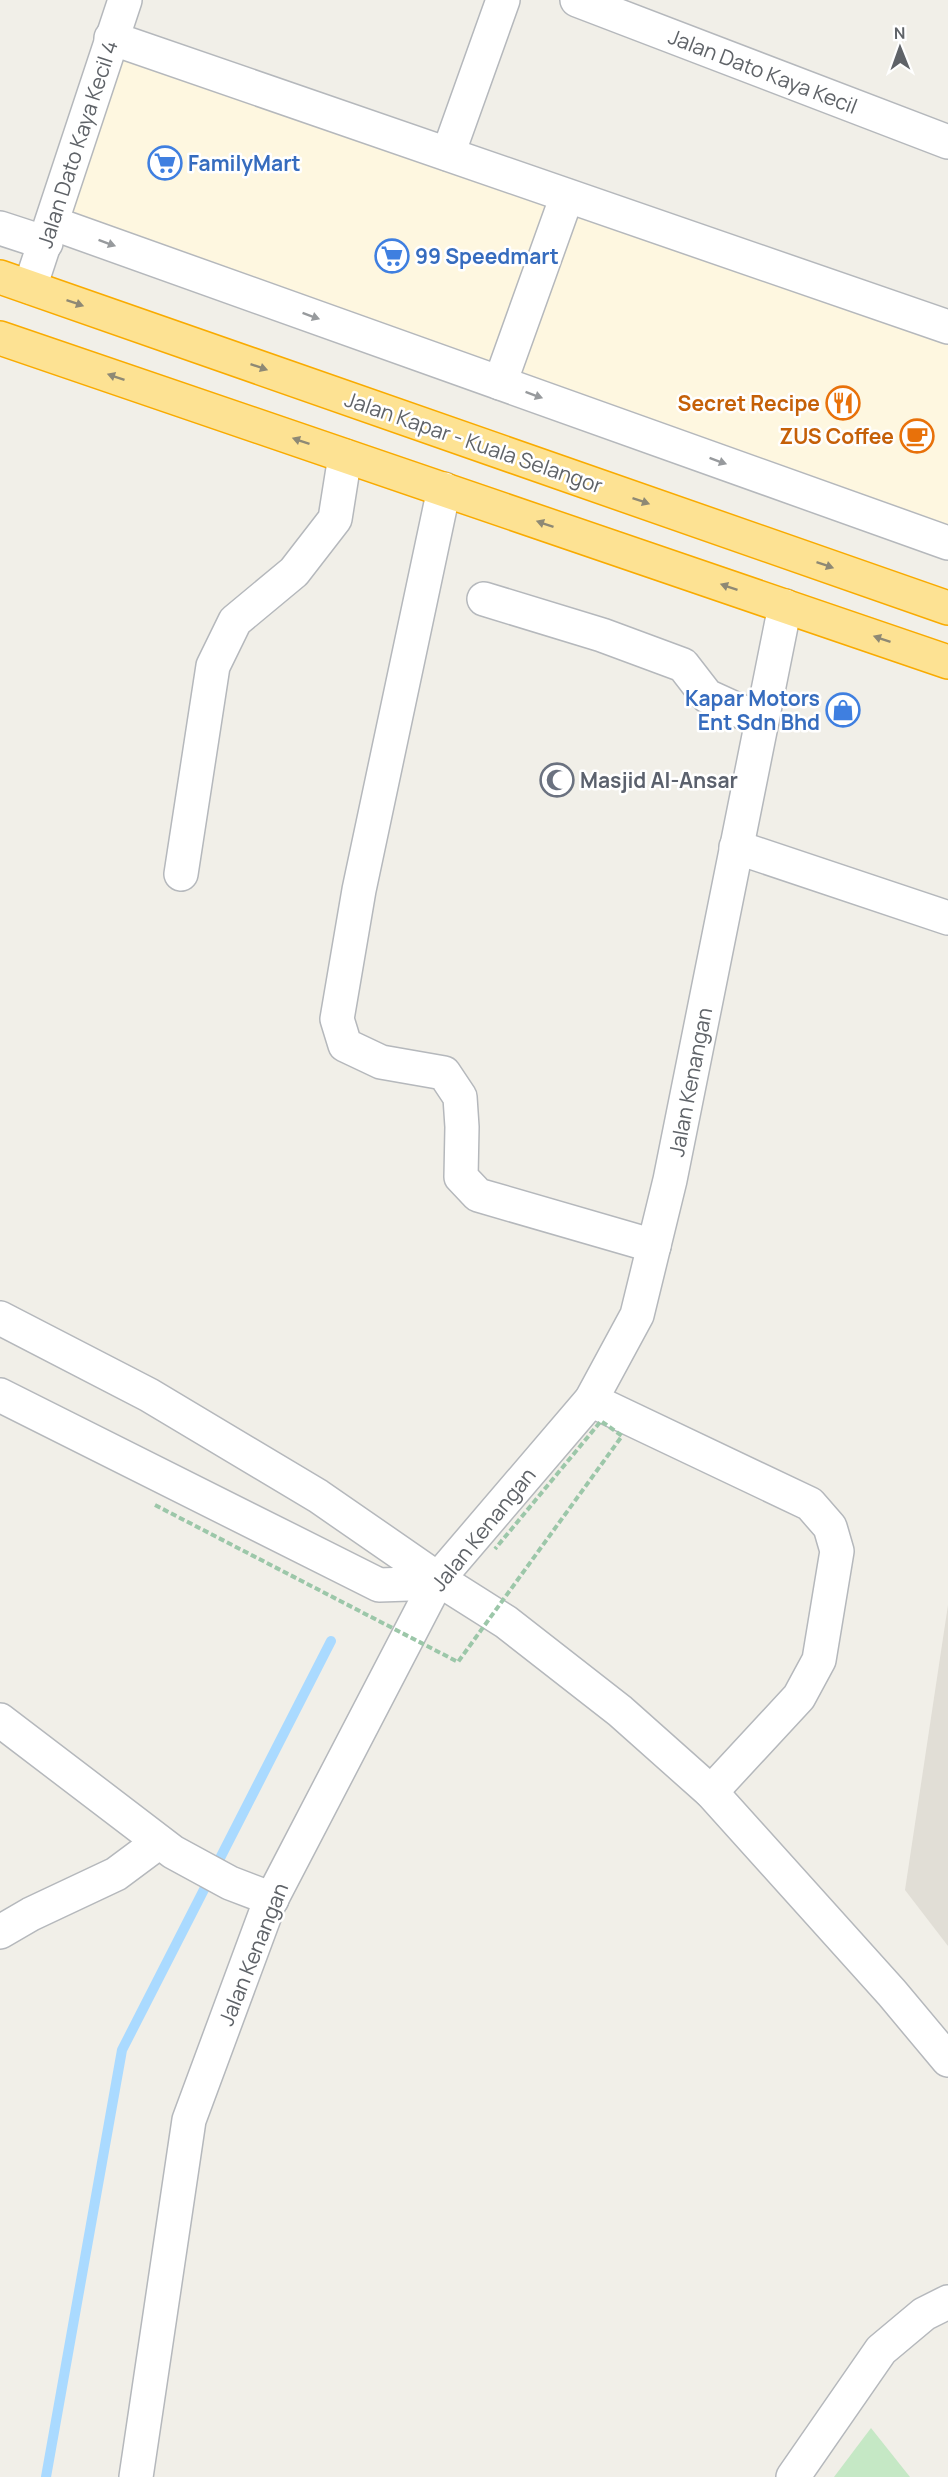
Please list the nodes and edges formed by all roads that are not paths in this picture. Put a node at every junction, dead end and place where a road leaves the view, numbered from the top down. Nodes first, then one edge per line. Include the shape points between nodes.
1 (125, 0) edge
2 (503, 0) edge
3 (577, 0) edge
4 (111, 38) junction
5 (948, 141) edge
6 (448, 154) junction
7 (567, 196) junction
8 (0, 228) edge
9 (49, 233) junction
10 (15, 282) edge
11 (948, 327) edge
12 (0, 338) edge
13 (500, 383) junction
14 (345, 456) junction
15 (444, 489) junction
16 (948, 543) edge
17 (484, 599) dead end
18 (785, 606) junction
19 (948, 608) edge
20 (944, 660) edge
21 (762, 721) junction
22 (736, 847) junction
23 (181, 874) dead end
24 (948, 918) edge
25 (654, 1246) junction
26 (0, 1318) edge
27 (0, 1395) edge
28 (591, 1400) junction
29 (438, 1579) junction
30 (0, 1720) edge
31 (711, 1792) junction
32 (166, 1847) junction
33 (272, 1899) junction
34 (0, 1932) edge
35 (948, 2060) edge
36 (948, 2302) edge
37 (136, 2477) edge
38 (793, 2477) edge

1 - 4 street, Jalan Dato Kaya Kecil 4
2 - 6 street
3 - 5 street, Jalan Dato Kaya Kecil
4 - 6 street
4 - 9 street, Jalan Dato Kaya Kecil 4
6 - 7 street
7 - 11 street
7 - 13 street
8 - 9 street
9 - 10 street, Jalan Dato Kaya Kecil 4
9 -> 13 street
10 -> 19 highway, Jalan Kapar - Kuala Selangor
14 -> 12 highway
13 -> 16 street
14 - 15 highway
14 - 23 street via 335,519 294,572 236,621 213,666
18 -> 15 highway
15 - 25 street via 359,890 338,1019 342,1036 345,1045 381,1062 444,1073 460,1097 461,1177 478,1195
17 - 21 street via 683,665 707,696
20 -> 18 highway
18 - 21 street, Jalan Kenangan
21 - 22 street, Jalan Kenangan
22 - 24 street
22 - 25 street, Jalan Kenangan
25 - 28 street, Jalan Kenangan via 637,1315
26 - 29 street via 149,1395 318,1496
27 - 29 street via 379,1586
28 - 29 street, Jalan Kenangan
28 - 31 street via 810,1504 830,1527 837,1551 819,1660 799,1697
29 - 31 street via 506,1622 620,1710
29 - 33 street, Jalan Kenangan
30 - 32 street
31 - 35 street
32 - 33 street via 230,1882
32 - 34 street
33 - 37 street, Jalan Kenangan via 189,2120
36 - 38 street via 924,2314 881,2350

